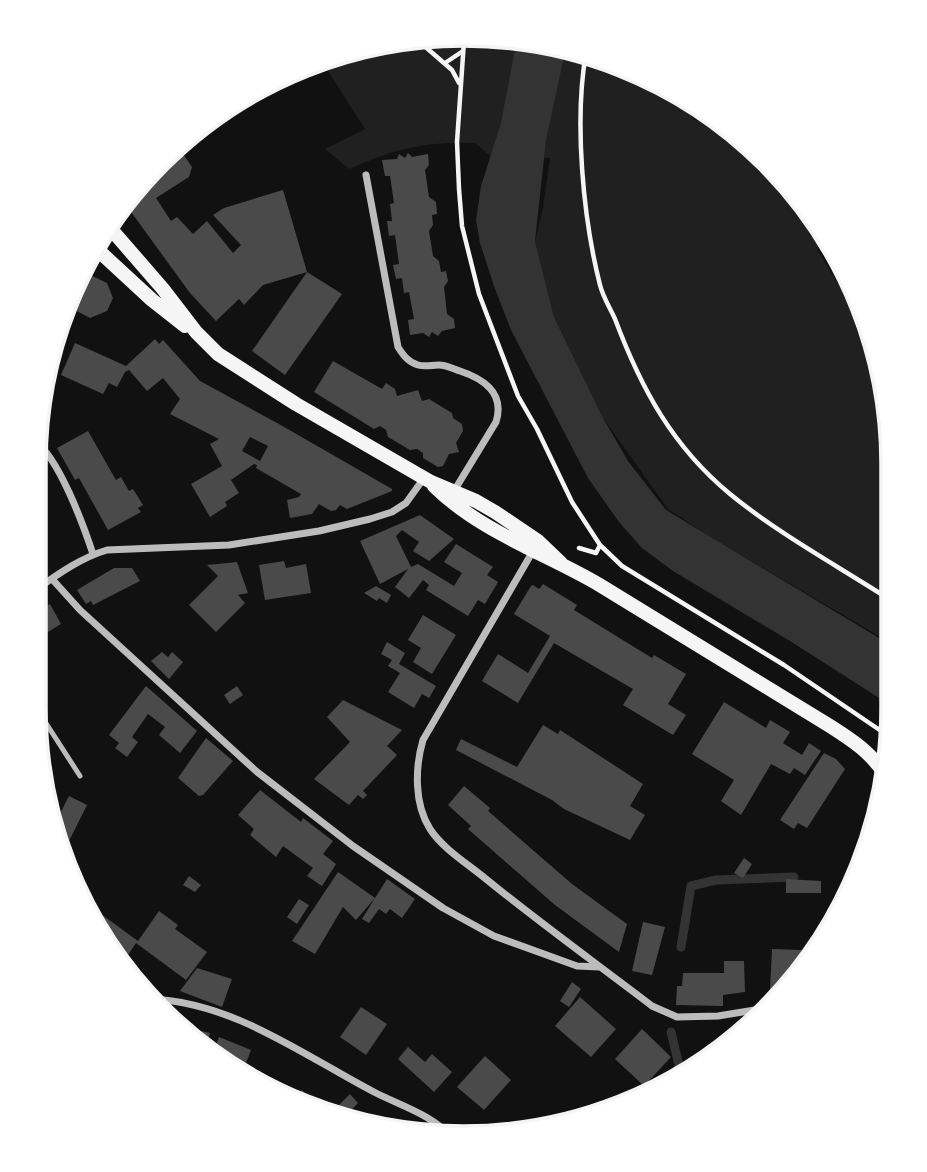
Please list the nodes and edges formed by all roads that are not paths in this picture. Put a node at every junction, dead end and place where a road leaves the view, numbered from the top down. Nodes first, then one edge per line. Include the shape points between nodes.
1 (366, 175) dead end
2 (115, 233) edge
3 (102, 254) edge
4 (196, 332) junction
5 (45, 451) edge
6 (427, 480) junction
7 (451, 495) junction
8 (535, 546) junction
9 (93, 554) junction
10 (52, 579) junction
11 (45, 584) edge
12 (46, 722) edge
13 (878, 764) edge
14 (80, 776) dead end
15 (600, 967) junction
16 (166, 1002) edge
17 (752, 1010) edge
18 (440, 1126) edge

1 - 7 street via 398,347 416,364 440,365 477,377 490,388 498,405 496,422
2 - 4 main road
3 - 4 main road via 152,300
4 - 6 main road via 234,365
5 - 9 street
6 - 7 main road
6 - 9 street via 392,512 319,531 229,545
7 - 8 main road via 495,512
8 - 13 main road via 859,744
8 - 15 street via 426,732 418,766 419,792 425,819 436,837
9 - 10 street
10 - 11 street
10 - 15 street via 256,771 353,846 443,908 494,936 577,967
12 - 14 lane
15 - 17 street via 652,1006 677,1017
16 - 18 street via 196,1006 258,1028

